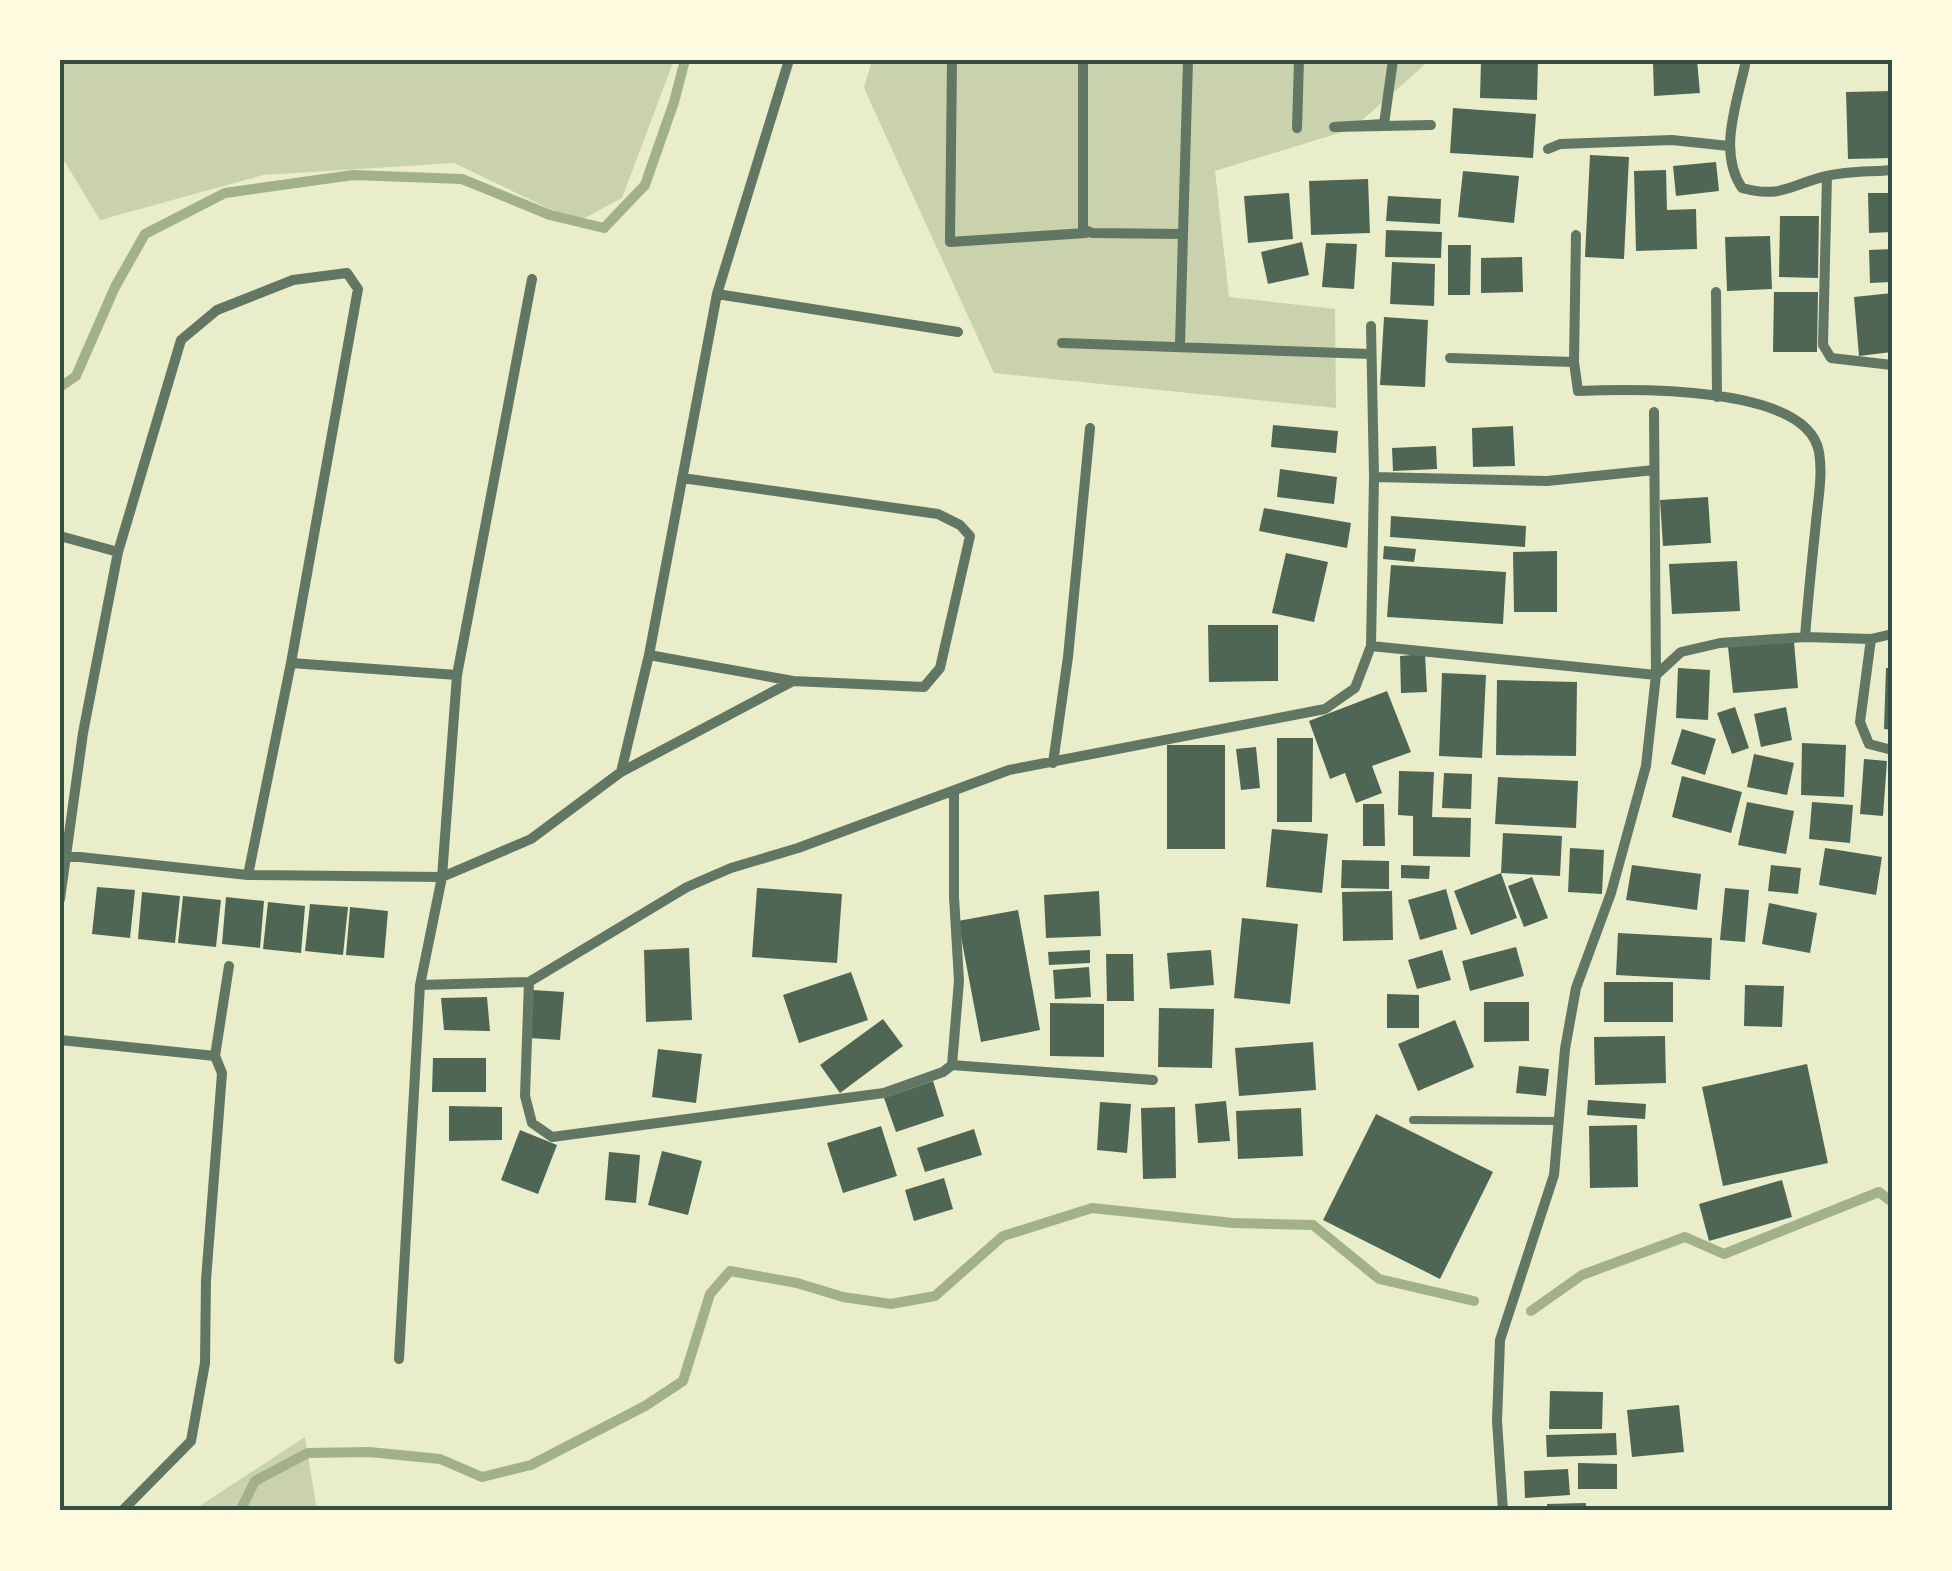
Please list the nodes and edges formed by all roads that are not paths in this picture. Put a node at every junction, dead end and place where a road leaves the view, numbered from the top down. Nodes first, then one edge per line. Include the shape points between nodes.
1 (789, 60) edge
2 (952, 60) edge
3 (1083, 60) edge
4 (1188, 60) edge
5 (1299, 60) edge
6 (1393, 60) edge
7 (1746, 60) edge
8 (1430, 124) dead end
9 (1297, 128) dead end
10 (1729, 146) junction
11 (1548, 149) dead end
12 (1892, 170) edge
13 (1827, 176) junction
14 (1086, 233) junction
15 (1183, 234) junction
16 (1576, 235) dead end
17 (532, 279) dead end
18 (1716, 292) dead end
19 (716, 294) junction
20 (1371, 326) dead end
21 (958, 332) dead end
22 (1062, 343) dead end
23 (1180, 345) junction
24 (1371, 354) junction
25 (1450, 358) dead end
26 (1574, 362) junction
27 (1892, 365) edge
28 (1716, 397) junction
29 (1654, 412) dead end
30 (1090, 428) dead end
31 (1654, 470) junction
32 (1374, 477) junction
33 (682, 478) junction
34 (60, 536) edge
35 (118, 552) junction
36 (1892, 634) edge
37 (1805, 638) junction
38 (1871, 639) junction
39 (1371, 646) junction
40 (649, 655) junction
41 (291, 663) junction
42 (1656, 674) junction
43 (457, 675) junction
44 (793, 681) junction
45 (1892, 750) edge
46 (1053, 763) junction
47 (622, 772) junction
48 (954, 792) junction
49 (63, 855) edge
50 (248, 875) junction
51 (442, 878) junction
52 (60, 899) edge
53 (229, 966) dead end
54 (529, 982) junction
55 (420, 986) junction
56 (60, 1040) edge
57 (215, 1056) junction
58 (952, 1065) junction
59 (1154, 1080) dead end
60 (1414, 1120) dead end
61 (1558, 1122) junction
62 (399, 1359) dead end
63 (122, 1511) edge
64 (1503, 1511) edge

1 - 19 street
2 - 14 street via 950,242
3 - 14 street
4 - 15 street
5 - 9 street
6 - 8 street via 1384,124 1334,128
7 - 10 street
10 - 11 street via 1672,140
10 - 13 street via 1731,172 1742,188 1784,192
12 - 13 street
13 - 27 street via 1823,345 1831,358
14 - 15 street
15 - 23 street
16 - 26 street
17 - 43 street
18 - 28 street
19 - 21 street
19 - 33 street
20 - 24 street
22 - 23 street
23 - 24 street
24 - 32 street
25 - 26 street
26 - 28 street via 1578,390
28 - 37 street via 1754,401 1795,418 1818,447
29 - 31 street
30 - 46 street
31 - 32 street via 1547,481
31 - 42 street
32 - 39 street
33 - 40 street
33 - 44 street via 938,514 970,536 940,668 924,687
34 - 35 street
35 - 41 street via 182,340 217,310 293,280 347,273 358,289
35 - 49 street
36 - 38 street
37 - 38 street
37 - 42 street via 1681,652
38 - 45 street via 1860,722 1869,744
39 - 42 street
39 - 46 street via 1355,688 1325,709
40 - 44 street
40 - 47 street
41 - 43 street
41 - 50 street
42 - 61 street via 1646,766 1576,988
43 - 51 street
44 - 47 street
46 - 48 street via 1009,770
47 - 51 street via 531,838
48 - 54 street via 702,880
48 - 58 street via 958,981
49 - 50 street
49 - 52 street
50 - 51 street
51 - 55 street
53 - 57 street
54 - 55 street
54 - 58 street via 525,1096 532,1123 552,1137 884,1093
55 - 62 street
56 - 57 street
57 - 63 street via 222,1074 205,1363 192,1441
58 - 59 street
60 - 61 lane
61 - 64 street via 1554,1175 1500,1340

